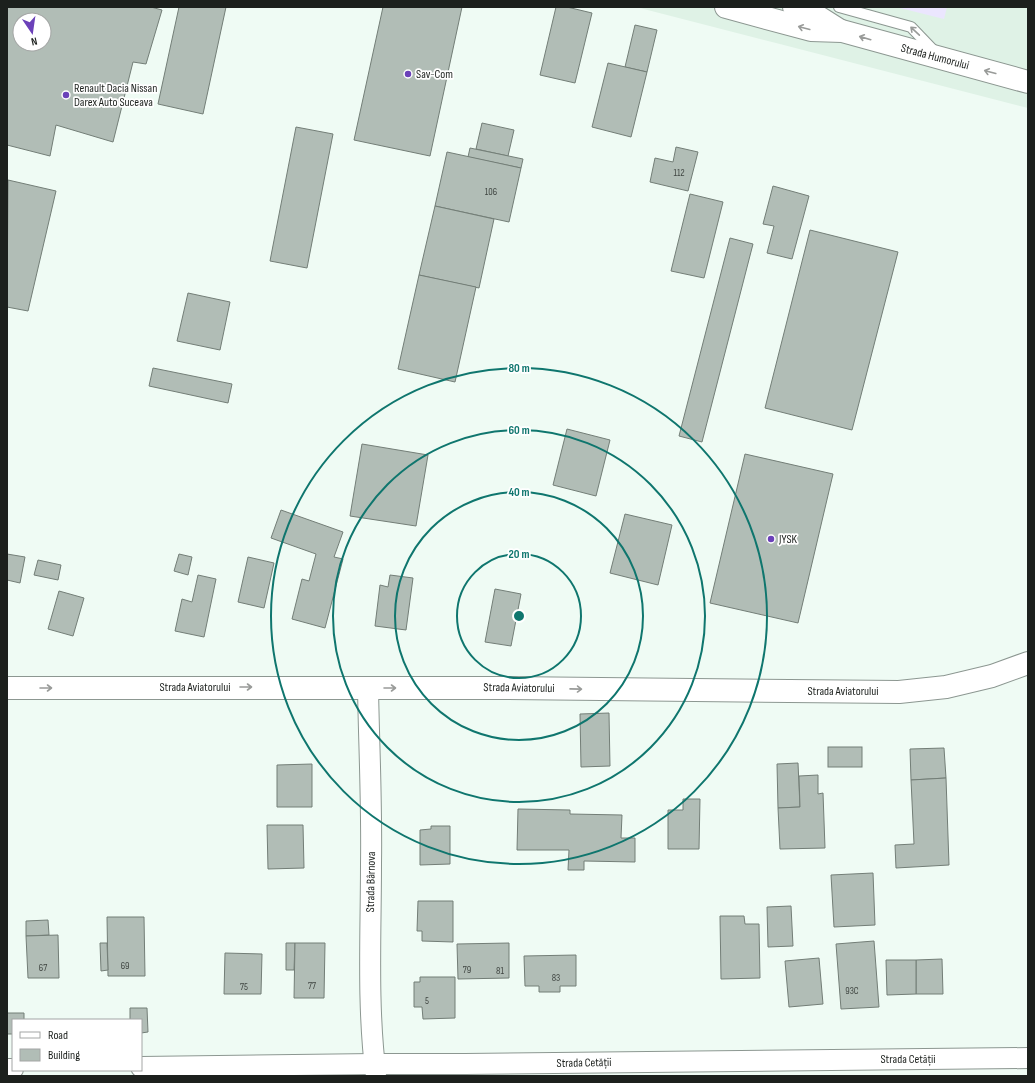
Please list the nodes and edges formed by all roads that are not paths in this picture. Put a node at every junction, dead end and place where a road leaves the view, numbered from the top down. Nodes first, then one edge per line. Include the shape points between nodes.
1 (726, 7) edge
2 (794, 7) edge
3 (839, 7) edge
4 (842, 31) junction
5 (942, 59) junction
6 (1028, 82) edge
7 (1028, 663) edge
8 (7, 688) edge
9 (368, 688) junction
10 (1028, 1058) edge
11 (142, 1067) edge
12 (375, 1070) edge

4 -> 1 main road, Strada Humorului via 811,30
2 - 4 main road, Strada Humorului via 809,11
5 -> 3 lane via 911,27
5 -> 4 main road, Strada Humorului
6 -> 5 main road, Strada Humorului
9 -> 7 main road, Strada Aviatorului via 899,692 954,685 992,676
8 -> 9 main road, Strada Aviatorului
9 - 12 street, Strada Bârnova via 372,834 371,970
10 - 12 street, Strada Cetății via 465,1064
11 - 12 street, Strada Cetății

